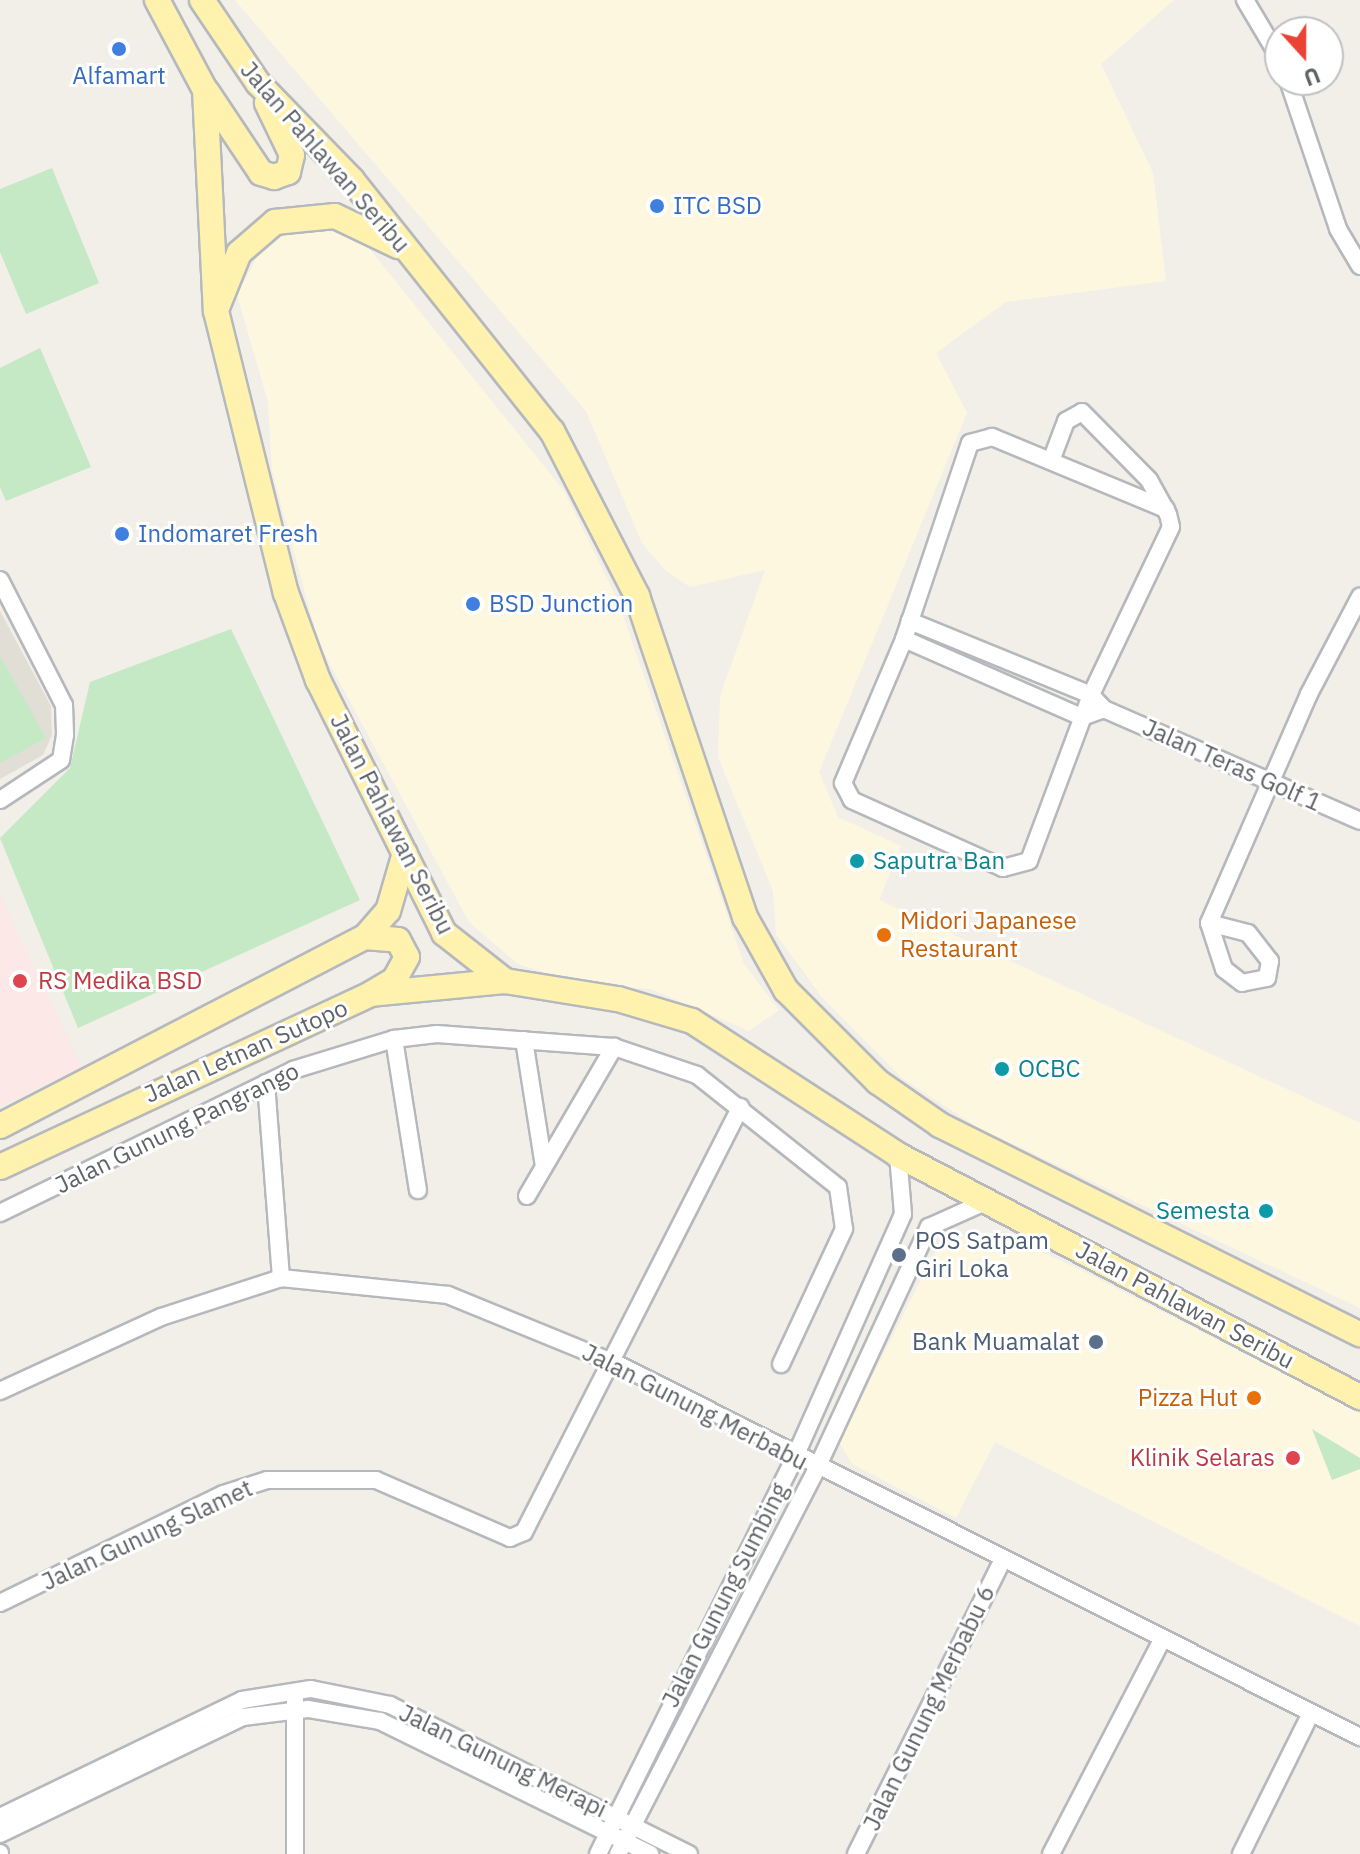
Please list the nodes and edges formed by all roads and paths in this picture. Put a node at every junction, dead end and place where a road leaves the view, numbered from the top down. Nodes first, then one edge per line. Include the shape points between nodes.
1 (157, 0) edge
2 (202, 0) edge
3 (1232, 0) edge
4 (1247, 6) edge
5 (1264, 33) edge
6 (258, 83) junction
7 (205, 90) junction
8 (1293, 96) edge
9 (408, 252) junction
10 (1360, 266) edge
11 (216, 311) junction
12 (1051, 461) junction
13 (1166, 509) junction
14 (0, 580) edge
15 (1360, 597) edge
16 (910, 621) junction
17 (1352, 625) edge
18 (904, 639) junction
19 (1091, 695) junction
20 (1104, 709) junction
21 (1082, 717) junction
22 (1274, 784) junction
23 (0, 800) edge
24 (1360, 821) edge
25 (405, 853) junction
26 (1209, 923) dead end
27 (365, 937) junction
28 (505, 981) junction
29 (371, 994) junction
30 (394, 1039) junction
31 (524, 1040) junction
32 (614, 1047) junction
33 (266, 1083) junction
34 (741, 1107) junction
35 (0, 1126) edge
36 (898, 1155) junction
37 (544, 1166) junction
38 (0, 1167) edge
39 (418, 1190) dead end
40 (527, 1196) dead end
41 (985, 1202) junction
42 (0, 1213) edge
43 (281, 1278) junction
44 (1360, 1334) edge
45 (615, 1363) junction
46 (781, 1364) dead end
47 (0, 1391) edge
48 (1360, 1397) edge
49 (794, 1459) junction
50 (816, 1470) junction
51 (1002, 1561) junction
52 (0, 1603) edge
53 (1162, 1640) junction
54 (295, 1691) junction
55 (296, 1710) junction
56 (1311, 1713) junction
57 (1360, 1737) edge
58 (615, 1816) junction
59 (0, 1817) edge
60 (632, 1825) junction
61 (607, 1832) junction
62 (0, 1834) edge
63 (621, 1848) edge
64 (295, 1854) edge
65 (598, 1854) edge
66 (650, 1854) edge
67 (689, 1854) edge
68 (856, 1854) edge
69 (1051, 1854) edge
70 (1241, 1854) edge

1 - 7 main road, Jalan Pahlawan Seribu
2 - 6 main road, Jalan Pahlawan Seribu
3 - 4 street
4 - 5 street
6 - 7 main road via 292,155 281,176 261,173
6 - 9 main road, Jalan Pahlawan Seribu via 352,180
7 - 11 main road, Jalan Pahlawan Seribu
8 - 10 street via 1338,229
9 - 11 main road via 335,216 275,222 239,253
9 - 44 main road, Jalan Pahlawan Seribu via 528,396 591,502 677,701 745,917 786,990 878,1082 940,1125
11 - 25 main road, Jalan Pahlawan Seribu via 286,593 318,680
12 - 13 street
12 - 13 street via 1066,421 1082,412 1125,450
12 - 16 street via 987,435 973,439
13 - 19 street via 1171,527
14 - 23 street via 64,705 65,735 61,760
15 - 17 street
16 - 18 street
16 - 19 street, Jalan Teras Golf 1
17 - 22 street
18 - 21 street
18 - 21 street via 844,775 845,789 852,800 1003,868 1029,861
19 - 20 street, Jalan Teras Golf 1
19 - 21 street
20 - 21 street
20 - 22 street, Jalan Teras Golf 1
22 - 24 street, Jalan Teras Golf 1
22 - 26 street
25 - 27 main road, Jalan Letnan Sutopo via 388,911
25 - 28 main road, Jalan Pahlawan Seribu via 444,933
27 - 29 main road via 398,940 407,957 394,980
27 - 35 main road, Jalan Letnan Sutopo
28 - 29 main road, Jalan Letnan Sutopo
28 - 36 main road, Jalan Pahlawan Seribu via 618,999 692,1021
29 - 38 main road, Jalan Letnan Sutopo
30 - 31 street, Jalan Gunung Pangrango via 437,1034
30 - 33 street, Jalan Gunung Pangrango
30 - 39 street
31 - 32 street, Jalan Gunung Pangrango
31 - 37 street
32 - 34 street, Jalan Gunung Pangrango via 697,1075
32 - 37 street
33 - 42 street, Jalan Gunung Pangrango
33 - 43 street
34 - 45 street, Jalan Gunung Slamet
34 - 46 street, Jalan Gunung Pangrango via 828,1173 846,1207 844,1229
36 - 41 main road, Jalan Pahlawan Seribu
36 - 49 street, Jalan Gunung Sumbing via 905,1211
37 - 40 street
41 - 48 main road, Jalan Pahlawan Seribu
41 - 50 street, Jalan Gunung Sumbing via 929,1227
43 - 45 street, Jalan Gunung Merbabu via 448,1295
43 - 47 street, Jalan Gunung Merbabu via 161,1317
45 - 49 street, Jalan Gunung Merbabu
45 - 52 street, Jalan Gunung Slamet via 524,1532 510,1538 376,1480 267,1480 223,1494
49 - 50 street, Jalan Gunung Merbabu
49 - 58 street, Jalan Gunung Sumbing
50 - 51 street, Jalan Gunung Merbabu
50 - 60 street, Jalan Gunung Sumbing
51 - 53 street, Jalan Gunung Merbabu
51 - 68 street, Jalan Gunung Merbabu 6
53 - 56 street, Jalan Gunung Merbabu
53 - 69 street
54 - 55 street
54 - 58 street, Jalan Gunung Merapi via 390,1705
54 - 59 street, Jalan Gunung Merapi via 242,1700
55 - 61 street, Jalan Gunung Merapi via 380,1721
55 - 62 street, Jalan Gunung Merapi via 243,1717
55 - 64 street
56 - 57 street, Jalan Gunung Merbabu
56 - 70 street
58 - 60 street, Jalan Gunung Merapi
58 - 61 street, Jalan Gunung Sumbing
60 - 63 street, Jalan Gunung Sumbing
60 - 67 street, Jalan Gunung Merapi
61 - 63 street, Jalan Gunung Merapi
61 - 65 street, Jalan Gunung Sumbing
63 - 66 street, Jalan Gunung Merapi

